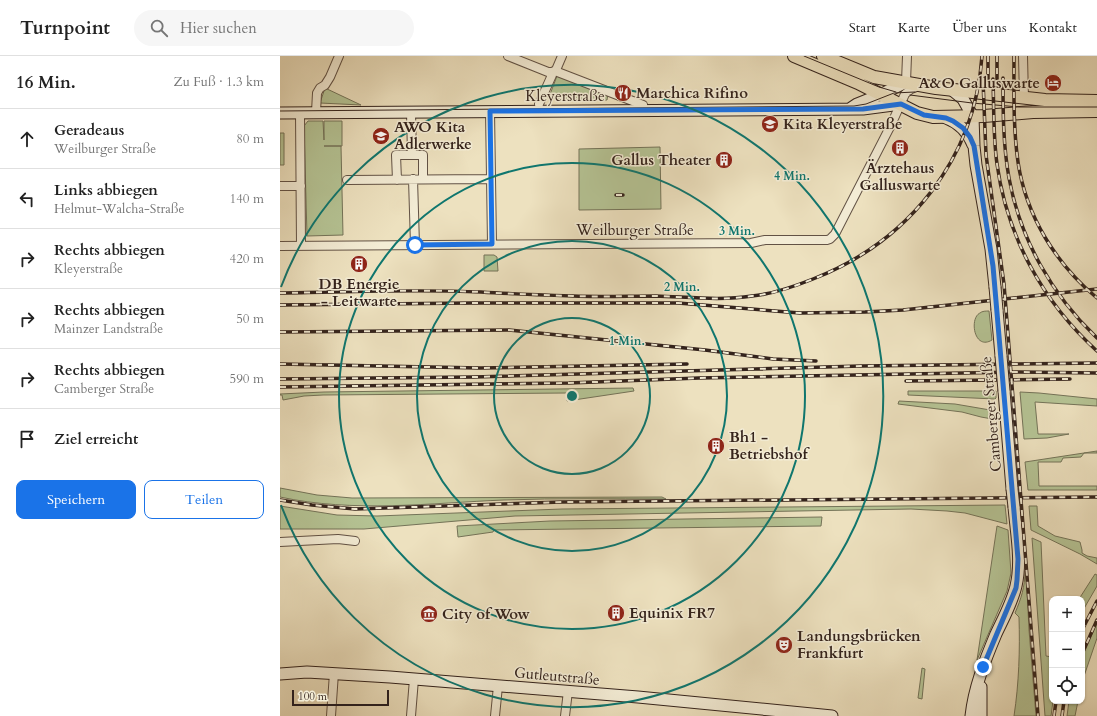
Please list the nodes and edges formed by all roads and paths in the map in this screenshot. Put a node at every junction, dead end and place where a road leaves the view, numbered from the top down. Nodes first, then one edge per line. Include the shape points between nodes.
1 (339, 56) edge
2 (508, 56) edge
3 (562, 56) edge
4 (794, 56) edge
5 (823, 56) edge
6 (907, 56) edge
7 (1023, 56) edge
8 (553, 71) junction
9 (906, 82) junction
10 (858, 83) junction
11 (922, 85) junction
12 (952, 90) junction
13 (882, 94) junction
14 (1024, 98) junction
15 (1097, 101) edge
16 (540, 104) dead end
17 (901, 104) junction
18 (643, 105) dead end
19 (854, 106) junction
20 (490, 111) junction
21 (1097, 111) edge
22 (300, 112) junction
23 (316, 112) junction
24 (411, 112) junction
25 (280, 113) edge
26 (974, 117) junction
27 (946, 118) junction
28 (974, 146) junction
29 (412, 155) junction
30 (491, 178) junction
31 (413, 179) junction
32 (423, 179) junction
33 (347, 180) dead end
34 (397, 180) junction
35 (280, 186) edge
36 (301, 186) junction
37 (492, 244) junction
38 (415, 245) junction
39 (280, 246) edge
40 (302, 246) junction
41 (355, 541) dead end
42 (280, 542) edge
43 (334, 673) junction
44 (280, 674) edge
45 (981, 674) junction
46 (414, 679) junction
47 (498, 686) junction
48 (568, 691) junction
49 (331, 716) edge
50 (411, 716) edge
51 (495, 716) edge
52 (565, 716) edge
53 (832, 716) edge
54 (971, 716) edge
55 (981, 716) edge

1 - 23 street via 330,77 317,93
2 - 8 street via 548,72
3 - 8 street
4 - 10 main road
5 - 9 main road via 874,77
6 - 9 street
7 - 14 street
8 - 16 street
8 - 18 street
9 - 11 main road
9 - 13 street, Kleyerstraße
10 - 13 main road
10 - 19 street via 861,92
11 - 12 main road
11 - 17 street, Weilburger Straße via 907,91
12 - 14 main road
12 - 26 street via 963,99
13 - 17 main road
13 - 19 street, Kleyerstraße
14 - 15 main road
17 - 19 street, Kleyerstraße via 867,109
17 - 27 main road via 924,115
17 - 37 street, Weilburger Straße via 835,234 830,239 765,240 751,243
19 - 20 street, Kleyerstraße
20 - 24 street, Kleyerstraße
20 - 30 street
21 - 26 main road via 1033,112
22 - 23 street, Kleyerstraße
22 - 25 street, Kleyerstraße
22 - 36 street
23 - 24 street, Kleyerstraße
24 - 29 street
26 - 27 main road
26 - 28 street, Camberger Straße
27 - 28 street, Camberger Straße via 963,128
28 - 45 street, Camberger Straße, bridge via 995,287 1018,571 1016,588
29 - 32 street via 423,155
29 - 34 street via 396,155
30 - 32 street
30 - 37 street
31 - 32 street
31 - 34 street
31 - 38 street
33 - 34 street
35 - 36 street
36 - 40 street
37 - 38 street, Weilburger Straße
38 - 40 street, Weilburger Straße
39 - 40 street, Weilburger Straße
41 - 42 street via 338,539
43 - 44 street, Gutleutstraße
43 - 46 street, Gutleutstraße
43 - 49 street
45 - 54 street, Camberger Straße
45 - 55 street, Camberger Straße
46 - 47 street, Gutleutstraße
46 - 50 street
47 - 48 street, Gutleutstraße
47 - 51 street
48 - 52 street
48 - 53 street, Gutleutstraße

